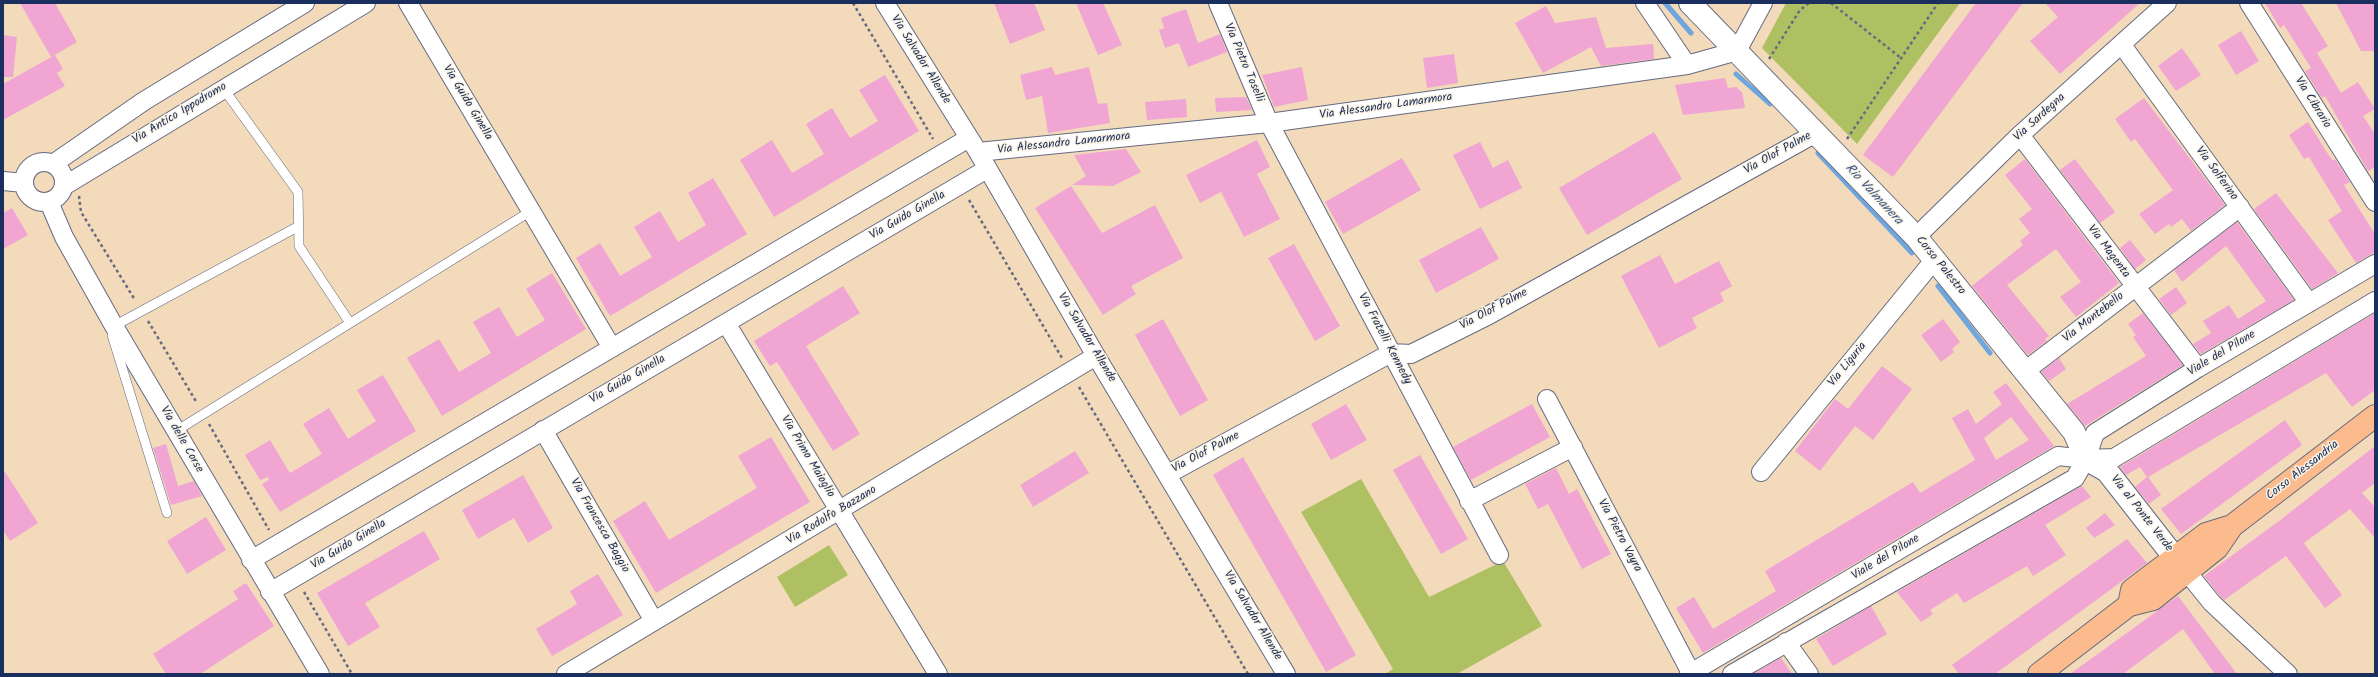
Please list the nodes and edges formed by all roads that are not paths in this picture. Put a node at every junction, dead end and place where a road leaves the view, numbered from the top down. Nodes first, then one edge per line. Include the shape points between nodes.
1 (305, 3) edge
2 (366, 3) edge
3 (408, 3) edge
4 (885, 3) edge
5 (1218, 3) edge
6 (1645, 3) edge
7 (1690, 3) edge
8 (1763, 3) edge
9 (2168, 3) edge
10 (2249, 3) edge
11 (279, 19) junction
12 (296, 44) junction
13 (2122, 45) junction
14 (1737, 51) junction
15 (1687, 65) junction
16 (223, 88) junction
17 (1269, 123) junction
18 (1816, 133) junction
19 (2020, 134) junction
20 (974, 145) junction
21 (54, 164) junction
22 (987, 168) junction
23 (3, 180) edge
24 (24, 183) junction
25 (64, 186) junction
26 (49, 202) junction
27 (2375, 202) edge
28 (2240, 207) junction
29 (531, 211) junction
30 (299, 226) junction
31 (1916, 236) junction
32 (1936, 259) junction
33 (2375, 264) edge
34 (2134, 287) junction
35 (2375, 301) edge
36 (2309, 303) junction
37 (104, 308) junction
38 (350, 323) junction
39 (726, 323) junction
40 (114, 326) junction
41 (612, 348) junction
42 (1391, 353) junction
43 (1096, 356) junction
44 (2198, 368) junction
45 (2025, 371) junction
46 (1547, 399) dead end
47 (2375, 416) edge
48 (543, 430) junction
49 (176, 431) junction
50 (1572, 447) junction
51 (2086, 459) junction
52 (1761, 472) dead end
53 (1168, 474) junction
54 (1469, 501) junction
55 (840, 511) junction
56 (167, 513) dead end
57 (1499, 555) dead end
58 (251, 560) junction
59 (2181, 565) junction
60 (270, 592) junction
61 (654, 621) junction
62 (1786, 642) junction
63 (1690, 673) edge
64 (320, 674) edge
65 (566, 674) edge
66 (938, 674) edge
67 (1286, 674) edge
68 (1732, 674) edge
69 (1809, 674) edge
70 (2039, 674) edge
71 (2288, 674) edge

1 - 11 street
2 - 12 street, Via Antico Ippodromo
3 - 29 street, Via Guido Ginella
4 - 20 street, Via Salvador Allende
5 - 17 street, Via Pietro Toselli
6 - 15 street
7 - 14 street, Corso Palestro
8 - 14 street
9 - 13 street, Via Sardegna
10 - 27 street, Via Cibrario
11 - 12 street
11 - 21 street via 144,101
12 - 16 street, Via Antico Ippodromo
13 - 19 street, Via Sardegna
13 - 28 street, Via Solferino
14 - 15 street, Via Alessandro Lamarmora
14 - 18 street, Corso Palestro
15 - 17 street, Via Alessandro Lamarmora
16 - 25 street, Via Antico Ippodromo
16 - 30 lane via 298,192
17 - 20 street, Via Alessandro Lamarmora
17 - 42 street, Via Fratelli Kennedy
18 - 31 street, Corso Palestro
18 - 42 street, Via Olof Palme via 1488,315 1411,354
19 - 31 street, Via Sardegna
19 - 34 street, Via Magenta
20 - 22 street, Via Salvador Allende
20 - 41 street via 942,154
21 - 24 street via 47,162 33,165 25,176
21 - 25 street via 62,173
22 - 39 street, Via Guido Ginella
22 - 43 street, Via Salvador Allende
23 - 24 street
24 - 26 street via 32,198
25 - 26 street via 59,196
26 - 37 street, Via delle Corse via 64,237
28 - 34 street, Via Montebello
28 - 36 street, Via Solferino
29 - 38 lane
29 - 41 street, Via Guido Ginella
30 - 38 lane via 299,246
30 - 40 lane
31 - 32 street, Corso Palestro
32 - 45 street, Corso Palestro
32 - 52 street, Via Liguria
33 - 36 street, Viale del Pilone
34 - 44 street, Via Magenta
34 - 45 street, Via Montebello
35 - 51 street, Viale del Pilone via 2114,458
36 - 44 street, Viale del Pilone
37 - 40 street, Via delle Corse
37 - 56 lane
38 - 49 lane
39 - 48 street, Via Guido Ginella
39 - 55 street, Via Primo Maioglio
40 - 49 street, Via delle Corse
41 - 58 street
42 - 53 street, Via Olof Palme
42 - 54 street, Via Fratelli Kennedy
43 - 53 street, Via Salvador Allende
43 - 55 street, Via Rodolfo Bazzano
44 - 51 street, Viale del Pilone via 2095,433
45 - 51 street, Corso Palestro via 2074,432
46 - 50 street, Via Pietro Vayra
47 - 59 main road, Corso Alessandria via 2232,526 2217,548
48 - 60 street, Via Guido Ginella
48 - 61 street, Via Francesca Baggio
49 - 58 street, Via delle Corse
50 - 54 street
50 - 63 street, Via Pietro Vayra
51 - 59 street, Via al Ponte Verde via 2106,471
51 - 62 street, Viale del Pilone via 2075,478
51 - 63 street, Viale del Pilone via 2058,456
53 - 67 street, Via Salvador Allende
54 - 57 street, Via Fratelli Kennedy
55 - 61 street, Via Rodolfo Bazzano
55 - 66 street, Via Primo Maioglio
58 - 60 street, Via delle Corse
59 - 70 main road, Corso Alessandria via 2152,599 2129,605
59 - 71 street via 2212,603
60 - 64 street, Via delle Corse
61 - 65 street, Via Rodolfo Bazzano
62 - 68 street, Viale del Pilone
62 - 69 street

